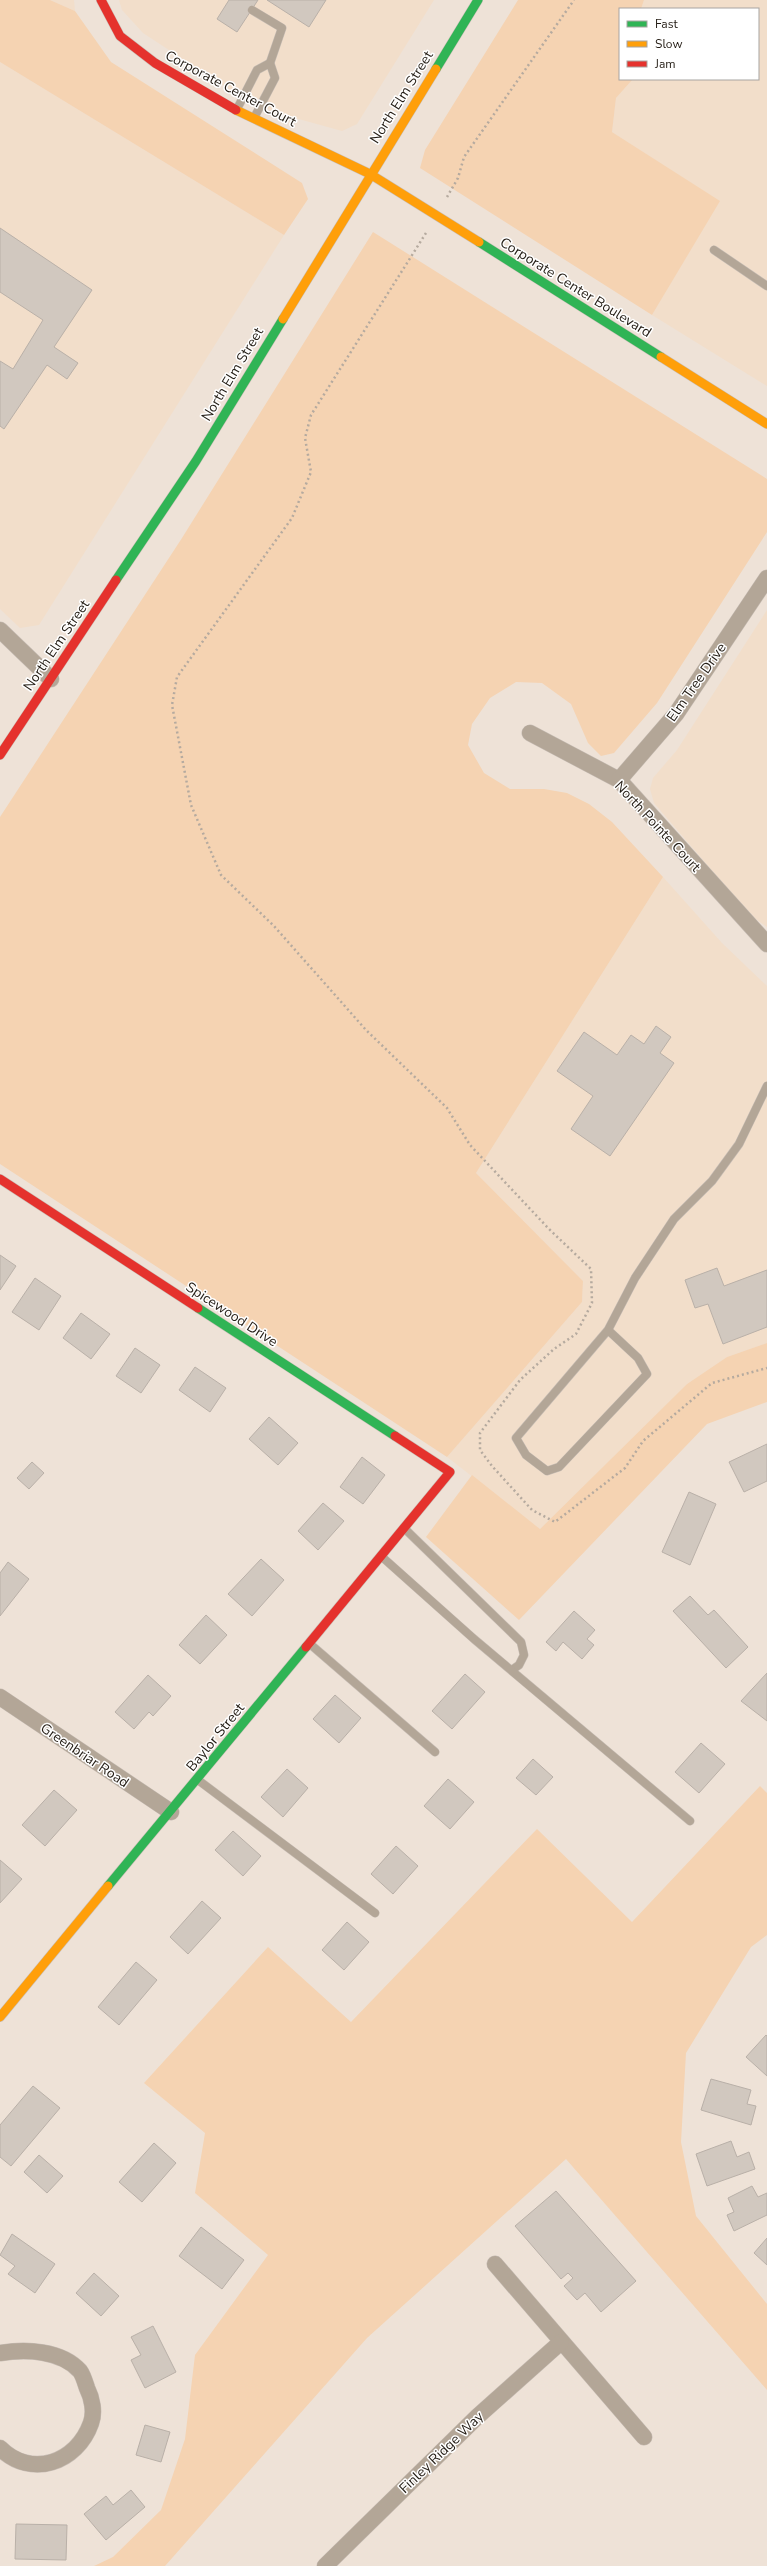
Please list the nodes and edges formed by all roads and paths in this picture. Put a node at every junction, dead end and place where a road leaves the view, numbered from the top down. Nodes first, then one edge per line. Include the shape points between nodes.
1 (101, 0) edge
2 (478, 0) edge
3 (574, 0) edge
4 (252, 10) dead end
5 (270, 63) junction
6 (237, 110) junction
7 (254, 119) junction
8 (370, 174) junction
9 (436, 216) junction
10 (714, 250) dead end
11 (767, 286) edge
12 (767, 424) edge
13 (767, 578) edge
14 (0, 630) edge
15 (51, 679) junction
16 (530, 733) dead end
17 (0, 755) edge
18 (619, 780) junction
19 (767, 944) edge
20 (767, 1086) edge
21 (0, 1179) edge
22 (608, 1330) junction
23 (767, 1368) edge
24 (450, 1472) joint
25 (404, 1528) junction
26 (381, 1556) junction
27 (310, 1643) junction
28 (512, 1670) junction
29 (0, 1697) edge
30 (435, 1752) dead end
31 (198, 1780) junction
32 (171, 1812) junction
33 (690, 1821) dead end
34 (375, 1912) dead end
35 (0, 2017) edge
36 (495, 2264) dead end
37 (561, 2342) junction
38 (0, 2353) edge
39 (644, 2436) dead end
40 (0, 2448) edge
41 (325, 2566) edge

1 - 6 street, Corporate Center Court via 120,36 154,63
2 - 8 street, North Elm Street
3 - 9 path via 464,157 458,178
4 - 5 lane via 282,28
5 - 6 lane via 257,70
5 - 7 lane via 275,78
6 - 7 street, Corporate Center Court
7 - 8 street, Corporate Center Court
8 - 9 street, Corporate Center Boulevard
8 - 15 street, North Elm Street via 194,463
9 - 12 street, Corporate Center Boulevard
9 - 23 path via 311,415 305,438 311,472 292,518 177,677 172,705 191,805 221,875 274,926 366,1030 446,1108 475,1151 591,1269 592,1303 576,1334 554,1349 520,1380 480,1433 480,1450 532,1510 555,1522 625,1468 643,1441 712,1383
10 - 11 lane
13 - 18 street, Elm Tree Drive via 676,714
14 - 15 street
15 - 17 street, North Elm Street
16 - 18 street, North Pointe Court
18 - 19 street, North Pointe Court
20 - 22 lane via 739,1144 712,1181 674,1219 635,1278
21 - 24 street, Spicewood Drive
22 - 22 lane via 516,1438 526,1455 547,1471 559,1467 647,1374 638,1358
24 - 25 street, Baylor Street
25 - 26 street, Baylor Street
25 - 28 lane via 521,1642 524,1655 519,1665
26 - 27 street, Baylor Street
26 - 28 lane
27 - 30 lane
27 - 31 street, Baylor Street
28 - 33 lane
29 - 32 street, Greenbriar Road
31 - 32 street, Baylor Street
31 - 34 lane
32 - 35 street, Baylor Street
36 - 37 street
37 - 39 street
37 - 41 street, Finley Ridge Way via 472,2422
38 - 40 street via 21,2350 47,2354 68,2361 81,2372 92,2398 92,2422 84,2439 70,2453 47,2465 22,2464

